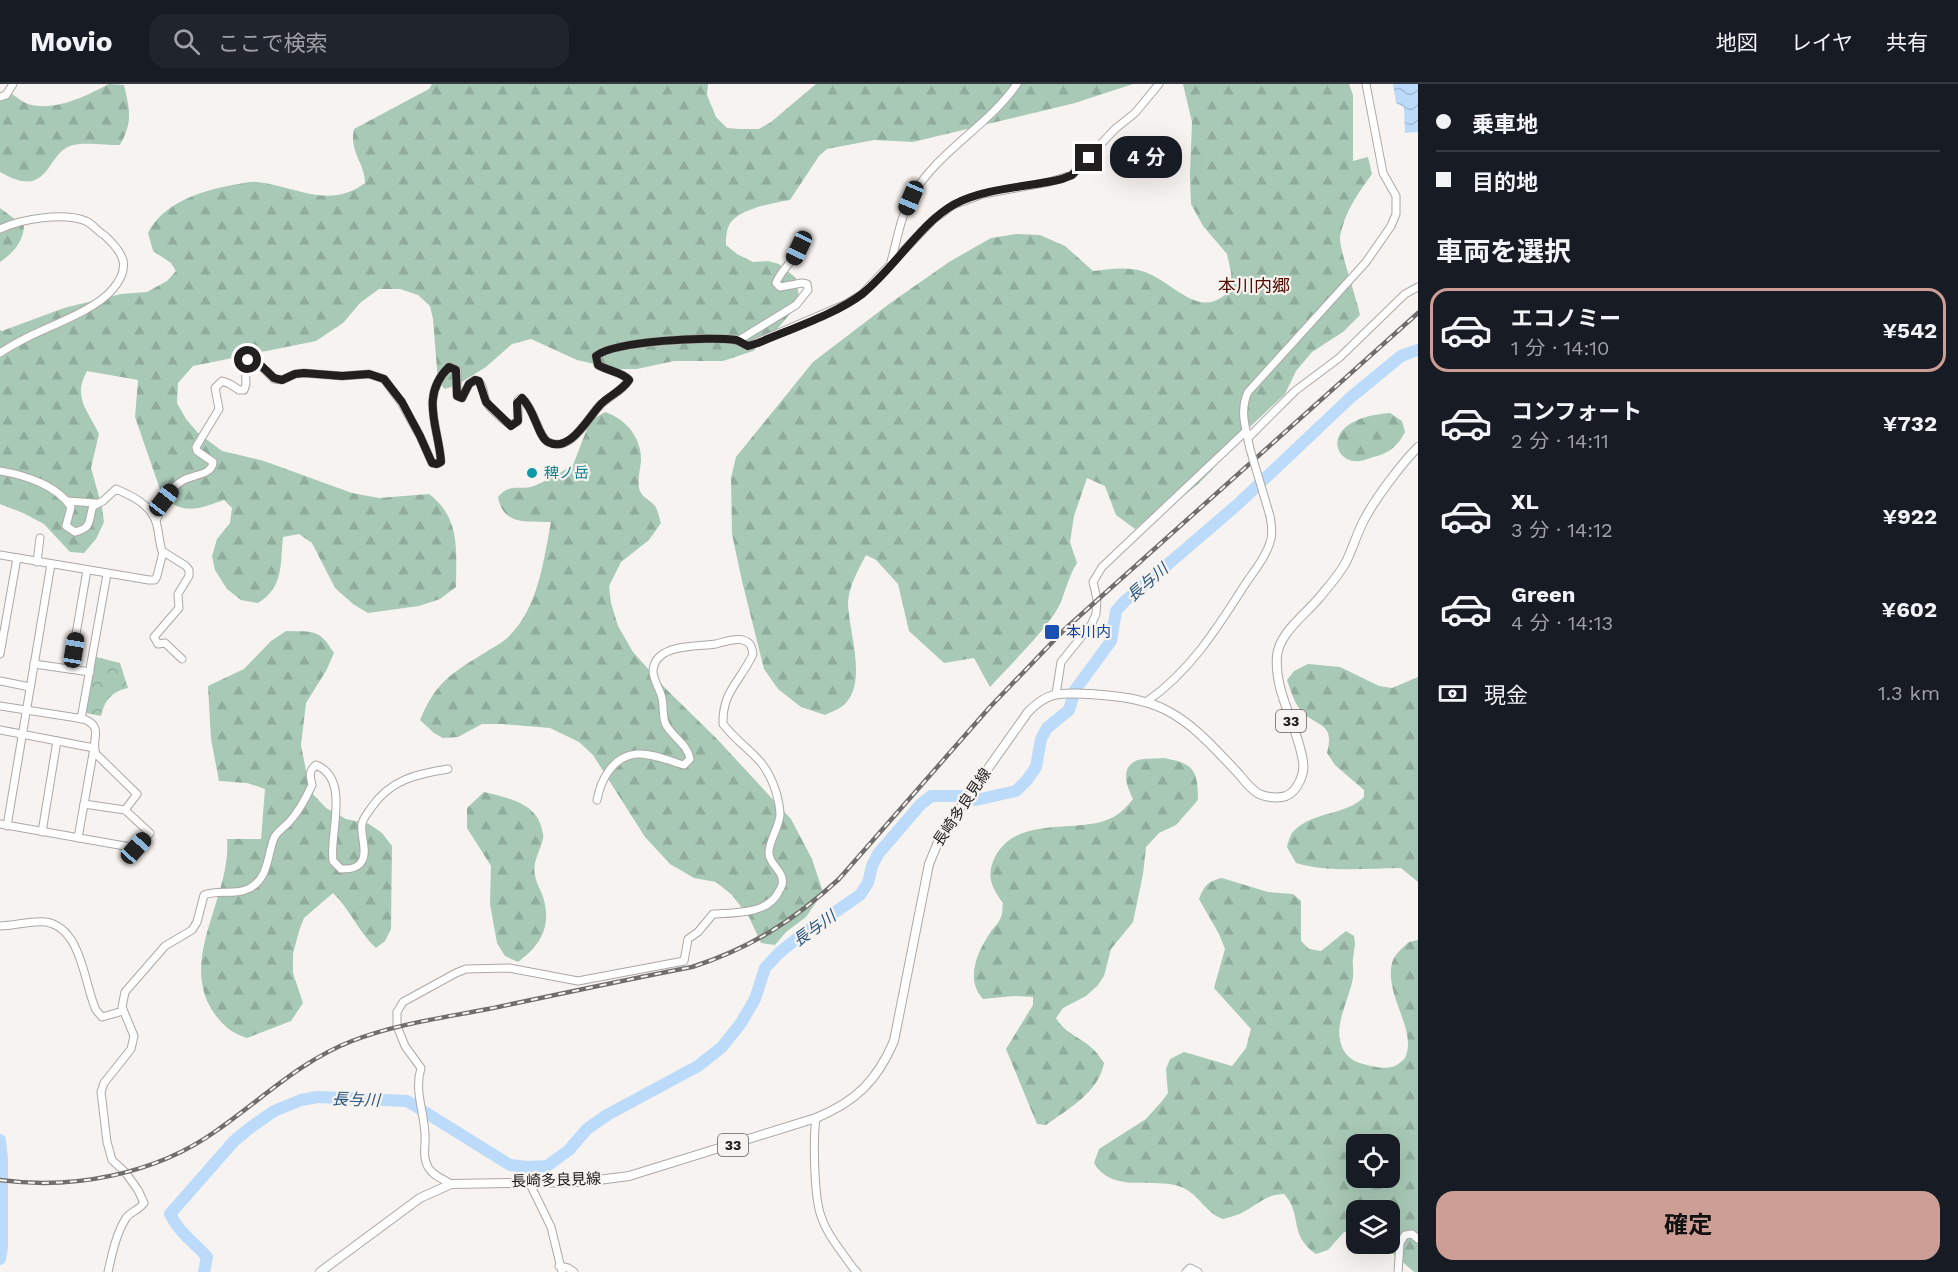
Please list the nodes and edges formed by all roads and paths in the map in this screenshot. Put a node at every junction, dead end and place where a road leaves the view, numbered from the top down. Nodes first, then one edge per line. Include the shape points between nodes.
1 (13, 84) edge
2 (1017, 84) edge
3 (1159, 84) edge
4 (1366, 84) edge
5 (0, 97) edge
6 (0, 229) edge
7 (798, 240) dead end
8 (890, 265) junction
9 (1418, 287) edge
10 (739, 340) junction
11 (0, 353) edge
12 (1247, 435) junction
13 (1418, 447) edge
14 (0, 471) edge
15 (67, 501) junction
16 (95, 503) junction
17 (156, 521) junction
18 (40, 538) dead end
19 (163, 552) junction
20 (0, 555) edge
21 (16, 558) junction
22 (37, 562) junction
23 (51, 564) junction
24 (87, 570) junction
25 (107, 574) junction
26 (0, 654) edge
27 (182, 659) dead end
28 (34, 664) junction
29 (70, 669) junction
30 (90, 672) junction
31 (0, 681) edge
32 (30, 687) junction
33 (1056, 694) junction
34 (1146, 702) junction
35 (0, 706) edge
36 (27, 710) junction
37 (81, 719) junction
38 (0, 730) edge
39 (23, 734) junction
40 (57, 741) junction
41 (94, 748) junction
42 (448, 769) dead end
43 (597, 800) dead end
44 (84, 804) junction
45 (125, 810) junction
46 (4, 825) edge
47 (42, 832) junction
48 (78, 838) junction
49 (0, 926) edge
50 (123, 1011) junction
51 (816, 1119) junction
52 (529, 1182) junction
53 (451, 1184) junction
54 (1418, 1239) edge
55 (560, 1269) edge
56 (108, 1272) edge
57 (321, 1272) edge
58 (574, 1272) edge
59 (857, 1272) edge
60 (1186, 1272) edge
61 (1198, 1272) edge
62 (1398, 1272) edge

1 - 5 street
2 - 8 street via 991,116 943,158 916,190 905,211
3 - 8 street via 1072,175 983,194 953,205
4 - 12 street via 1383,173 1396,196 1391,226 1366,262 1248,392 1243,403
6 - 11 street via 25,219 85,221 116,246 124,262 120,279 105,296
7 - 10 street via 793,260 776,283 780,287 807,284 808,290 802,299
8 - 10 street via 862,294 843,305 758,343 748,346
9 - 12 street via 1405,294 1339,358
10 - 17 street via 654,342 601,352 596,356 598,365 629,380 599,406 578,434 559,443 548,442 542,436 529,404 522,398 517,403 518,421 511,426 486,402 479,381 469,384 462,398 457,396 456,370 449,367 440,377 432,403 440,449 441,462 437,464 429,459 402,402 384,379 369,374 304,373 282,380 274,378 254,359 248,360 244,390 222,381 214,388 219,409 196,447 213,462 213,467 176,486 164,500
12 - 33 street via 1102,567 1093,582 1096,614 1061,662
12 - 34 street, bridge via 1270,516 1272,531 1267,548 1208,640 1181,673
13 - 34 main road, 長崎多良見線 / 33 via 1365,518 1339,574 1290,630 1277,653 1277,672 1304,762 1296,788 1286,796 1271,798 1257,794 1197,729
14 - 15 street via 27,478
15 - 16 street
15 - 16 street via 71,507 66,526 75,532 88,526
16 - 17 street via 116,489 134,496
17 - 19 street
18 - 22 street
19 - 25 street via 155,580
19 - 27 street via 186,566 189,576 178,594 179,608 154,637 158,644 165,643
20 - 21 street
21 - 22 street
21 - 26 street
22 - 23 street
23 - 24 street
23 - 28 street
24 - 25 street
24 - 29 street
25 - 30 street
28 - 29 street
28 - 32 street
29 - 30 street
30 - 37 street
31 - 32 street
32 - 36 street
33 - 34 main road, 長崎多良見線 / 33
33 - 51 main road, 長崎多良見線 / 33 via 1038,702 1028,712 941,835 929,864 897,1027 882,1066 854,1098
35 - 36 street
36 - 37 street
36 - 39 street
37 - 41 street via 95,726
38 - 39 street
39 - 40 street
39 - 46 street
40 - 41 street
40 - 47 street
41 - 44 street
41 - 45 street via 137,794
42 - 50 street via 408,778 381,794 362,825 362,861 355,868 341,869 333,861 335,789 329,774 316,765 309,775 312,785 306,799 277,833 260,880 234,894 204,895 192,930 165,946 125,992
43 - 53 street via 603,778 625,757 647,755 684,765 690,759 689,752 663,719 662,698 653,672 663,654 680,647 733,640 751,645 753,654 723,708 723,724 768,770 775,790 780,813 769,853 782,875 777,897 762,907 713,914 688,939 684,961 578,981 509,968 466,969 403,1002 397,1012 397,1026 421,1068 417,1079 426,1165
44 - 45 street
44 - 48 street
45 - 48 street via 150,833 136,848
46 - 47 street
47 - 48 street
49 - 50 street via 46,922 58,926 74,945 96,1010 102,1017
50 - 56 street via 134,1036 131,1049 104,1083 101,1101 112,1160 125,1172 144,1203 128,1215 118,1234
51 - 52 main road, 長崎多良見線 / 33 via 629,1176 582,1182
51 - 59 street via 817,1202 821,1218
52 - 53 main road, 長崎多良見線 / 33
52 - 55 street via 551,1227
53 - 57 main road, 長崎多良見線 / 33 via 420,1198
54 - 62 street via 1412,1234 1405,1235 1400,1243
55 - 58 street via 565,1266
60 - 61 street via 1190,1268

